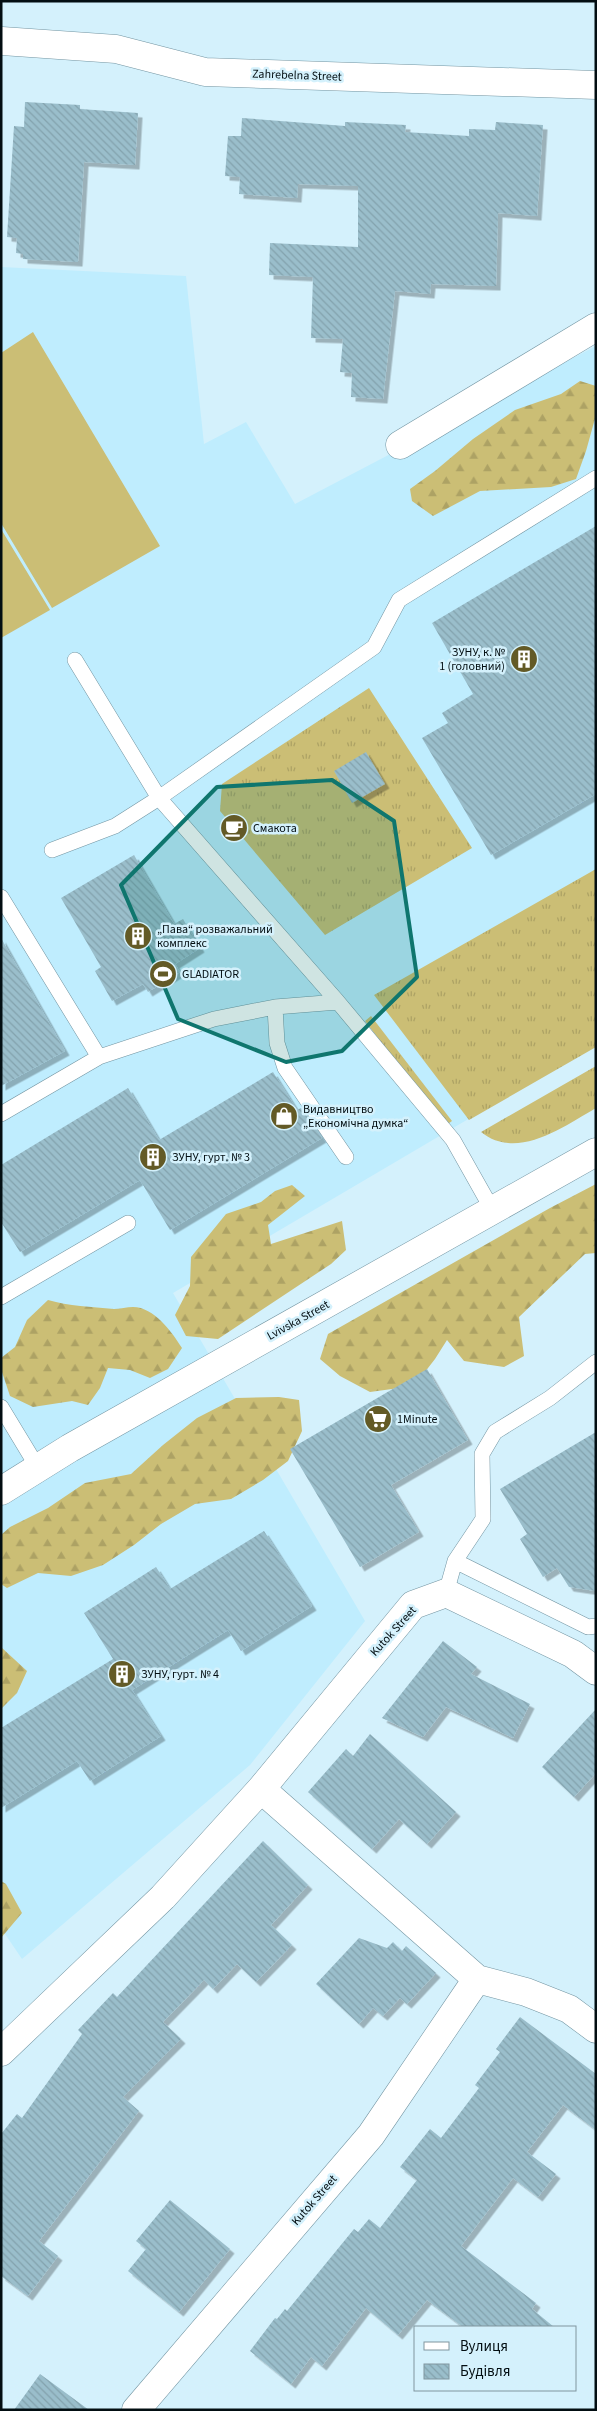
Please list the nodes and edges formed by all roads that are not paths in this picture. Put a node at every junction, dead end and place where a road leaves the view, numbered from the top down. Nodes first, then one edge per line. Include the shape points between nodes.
1 (2, 41) edge
2 (596, 85) edge
3 (596, 327) edge
4 (400, 445) dead end
5 (596, 478) edge
6 (75, 660) dead end
7 (160, 798) junction
8 (52, 850) dead end
9 (1, 897) edge
10 (338, 1002) junction
11 (274, 1007) junction
12 (99, 1057) junction
13 (1, 1114) edge
14 (596, 1152) edge
15 (346, 1158) dead end
16 (493, 1211) junction
17 (128, 1224) dead end
18 (1, 1297) edge
19 (596, 1362) edge
20 (1, 1407) edge
21 (38, 1468) junction
22 (1, 1491) edge
23 (455, 1561) junction
24 (446, 1593) junction
25 (596, 1626) edge
26 (596, 1671) edge
27 (261, 1789) junction
28 (478, 1979) junction
29 (596, 2029) edge
30 (1, 2052) edge
31 (136, 2410) edge

1 - 2 street, Zahrebelna Street via 116,49 205,72
3 - 4 street
5 - 7 lane via 399,600 374,647
6 - 7 lane
7 - 8 lane via 115,826
7 - 10 lane
9 - 12 lane
10 - 11 lane
10 - 16 lane via 453,1140
11 - 12 lane via 214,1019
11 - 15 lane via 277,1043 285,1068
12 - 13 lane
14 - 16 street, Lvivska Street
16 - 21 street, Lvivska Street
17 - 18 lane
19 - 23 lane via 550,1398 495,1432 482,1454 483,1519
20 - 21 lane
21 - 22 street, Lvivska Street
23 - 24 lane
23 - 25 lane via 588,1627
24 - 26 street via 573,1654
24 - 27 street, Kutok Street via 413,1605
27 - 28 street
27 - 30 street, Kutok Street via 163,1897
28 - 29 street via 526,1992 569,2010
28 - 31 street, Kutok Street via 371,2135

